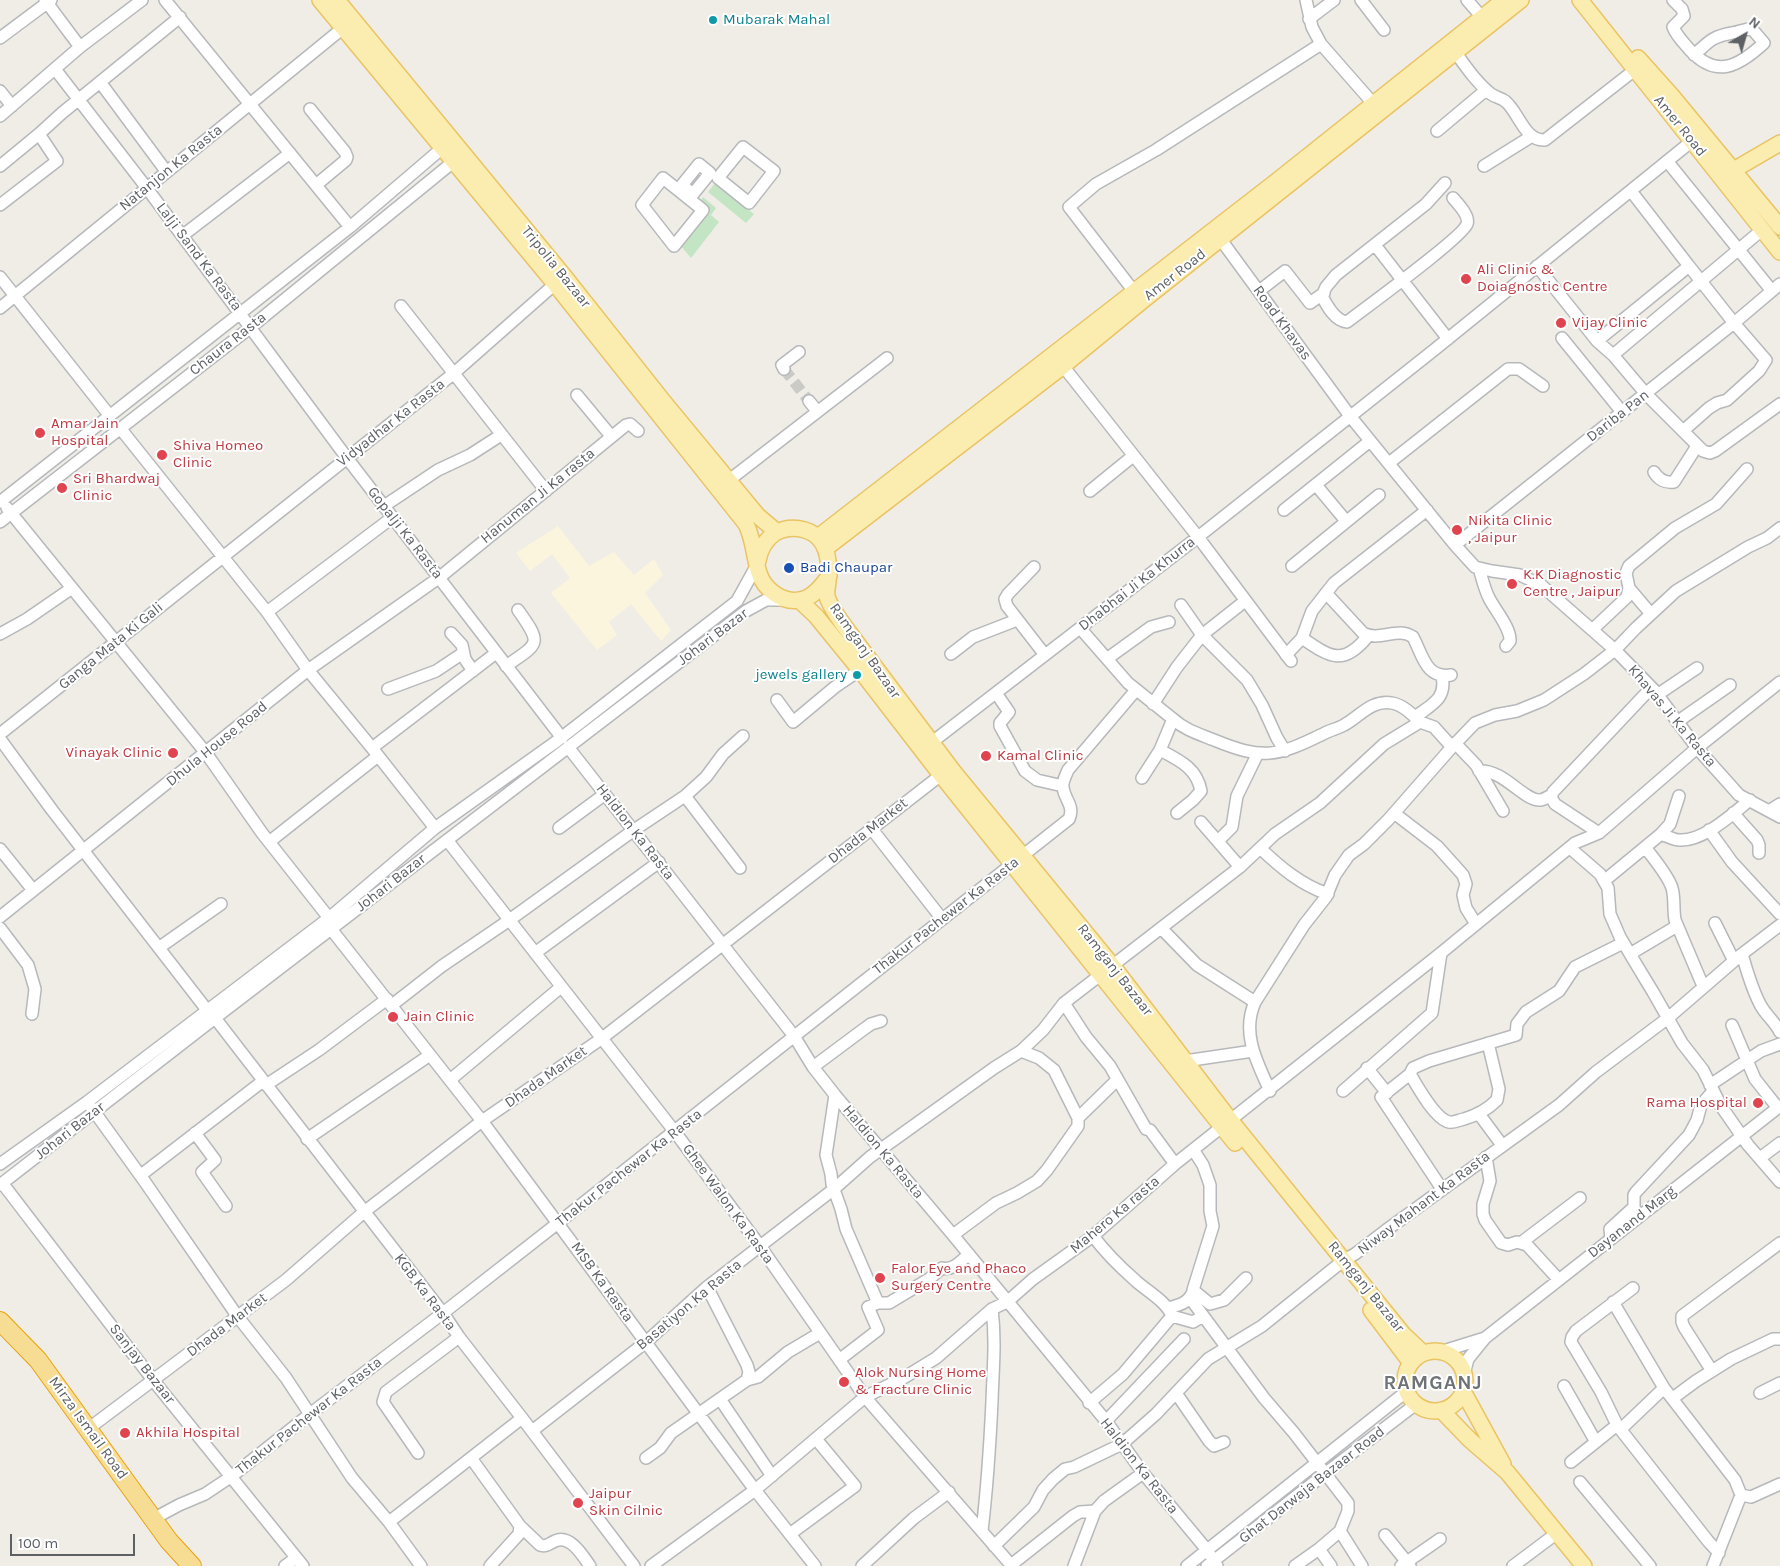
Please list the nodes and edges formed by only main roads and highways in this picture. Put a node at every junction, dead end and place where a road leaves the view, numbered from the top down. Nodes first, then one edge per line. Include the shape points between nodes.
1 (320, 0) edge
2 (338, 0) edge
3 (1504, 0) edge
4 (1521, 0) edge
5 (1580, 0) edge
6 (1592, 0) edge
7 (1485, 22) junction
8 (1638, 67) junction
9 (1377, 108) junction
10 (447, 144) junction
11 (1780, 144) edge
12 (1727, 173) junction
13 (1780, 227) edge
14 (1780, 252) edge
15 (560, 280) junction
16 (1137, 297) junction
17 (777, 532) junction
18 (822, 543) junction
19 (758, 562) junction
20 (829, 576) junction
21 (794, 600) junction
22 (926, 746) junction
23 (1018, 859) junction
24 (1107, 970) junction
25 (1227, 1124) junction
26 (1, 1323) edge
27 (1417, 1358) junction
28 (1463, 1391) junction
29 (1440, 1410) junction
30 (1507, 1472) junction
31 (169, 1541) junction
32 (182, 1566) edge
33 (192, 1566) edge
34 (1584, 1566) edge

1 - 10 main road, Tripolia Bazaar
2 - 10 main road, Tripolia Bazaar
3 - 7 main road, Amer Road
4 - 7 main road, Amer Road
5 - 8 main road, Amer Road
6 - 8 main road, Amer Road
7 - 9 main road, Amer Road
7 - 9 main road, Amer Road via 1456,53
8 - 12 main road, Amer Road via 1692,141
8 - 12 main road, Amer Road via 1672,96
9 - 16 main road, Amer Road
10 - 15 main road, Tripolia Bazaar
11 - 12 main road
12 - 13 main road, Amer Road
12 - 14 main road, Amer Road
15 - 17 main road, Tripolia Bazaar via 758,516
15 - 19 main road, Tripolia Bazaar via 653,409 746,524
16 - 18 main road, Amer Road
16 - 18 main road, Amer Road via 1063,366
17 - 18 main road via 798,528 808,531
17 - 19 main road via 764,544
18 - 20 main road via 829,556
19 - 21 main road via 764,583 781,597
20 - 21 main road via 817,591
20 - 22 main road, Ramganj Bazaar via 827,596 833,610
21 - 22 main road, Ramganj Bazaar via 816,616
22 - 23 main road, Ramganj Bazaar via 953,771
22 - 23 main road, Ramganj Bazaar via 941,775
23 - 24 main road, Ramganj Bazaar
24 - 25 main road, Ramganj Bazaar
24 - 25 main road, Ramganj Bazaar via 1185,1061
25 - 27 main road, Ramganj Bazaar via 1340,1264 1403,1334
26 - 31 highway, Mirza Ismail Road via 38,1360
27 - 28 main road via 1440,1352 1452,1356 1464,1374
27 - 29 main road via 1405,1376 1407,1391 1424,1409
28 - 29 main road via 1453,1404
28 - 30 main road
29 - 30 main road
30 - 34 main road
31 - 32 highway, Mirza Ismail Road
31 - 33 highway, Mirza Ismail Road

